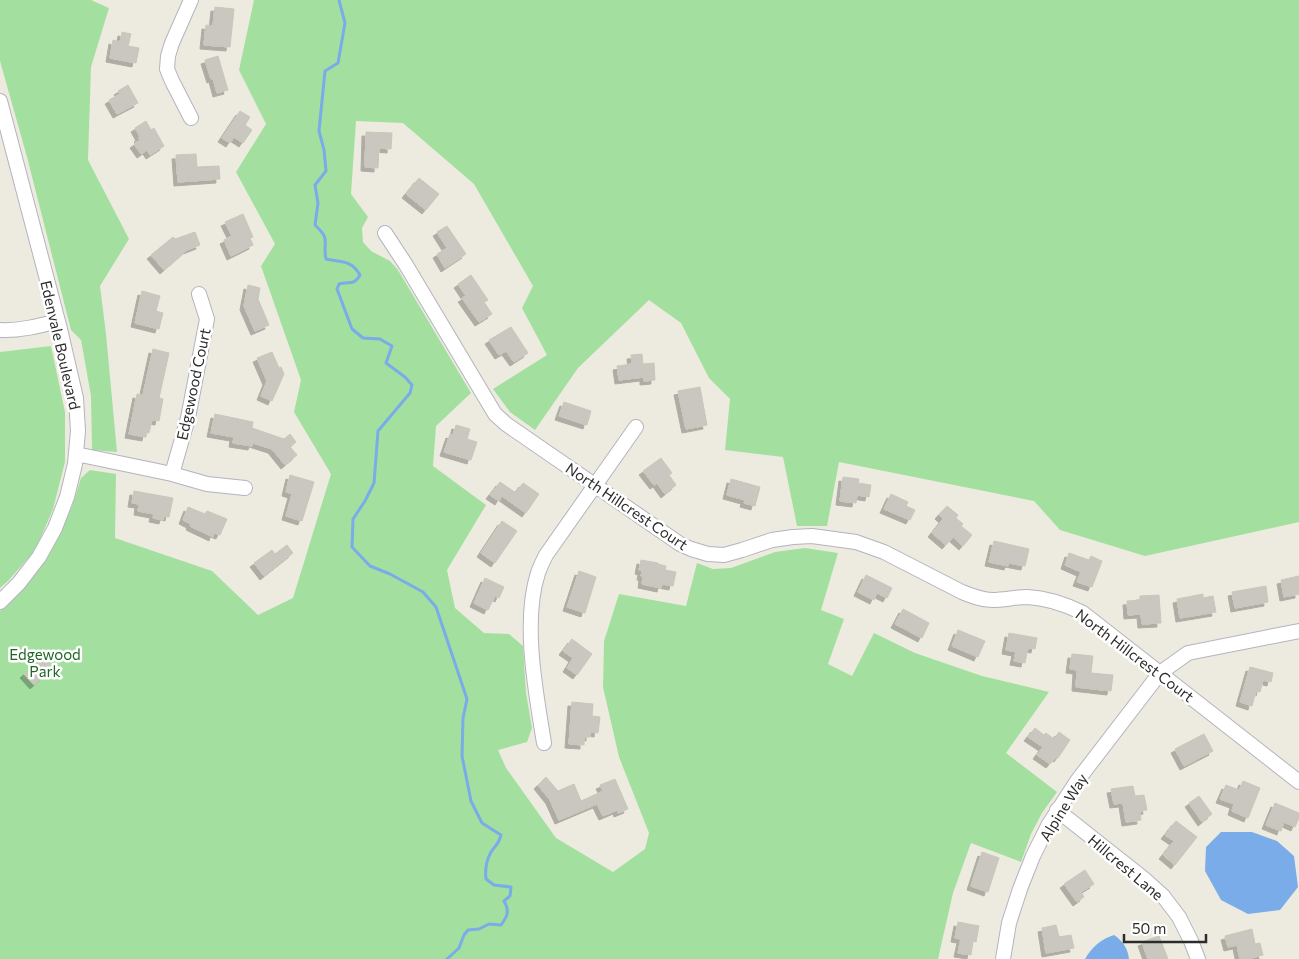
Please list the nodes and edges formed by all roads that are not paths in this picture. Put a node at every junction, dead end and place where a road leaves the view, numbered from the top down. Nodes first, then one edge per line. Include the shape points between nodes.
1 (191, 0) edge
2 (0, 101) edge
3 (191, 118) dead end
4 (385, 233) dead end
5 (198, 294) dead end
6 (58, 321) junction
7 (0, 330) edge
8 (636, 427) dead end
9 (76, 454) junction
10 (172, 474) junction
11 (595, 486) junction
12 (246, 488) dead end
13 (0, 602) edge
14 (1299, 631) edge
15 (1160, 673) junction
16 (544, 743) dead end
17 (1299, 782) edge
18 (1057, 810) junction
19 (1002, 959) edge
20 (1198, 959) edge

1 - 3 street via 170,50 167,69
2 - 6 street, Edenvale Boulevard
4 - 11 street, North Hillcrest Court via 495,414
5 - 10 street, Edgewood Court via 207,319 188,418
6 - 7 street
6 - 9 street, Edenvale Boulevard via 76,398
8 - 11 street
9 - 10 street
9 - 13 street, Edenvale Boulevard via 67,497 55,528 39,557
10 - 12 street via 207,484
11 - 15 street, North Hillcrest Court via 680,544 708,554 724,555 772,540 812,536 830,538 856,542 884,552 976,597 991,600 1045,598 1065,604 1083,613
11 - 16 street via 546,555 534,586 531,649
14 - 15 street, Alpine Way via 1188,653
15 - 17 street, North Hillcrest Court
15 - 18 street, Alpine Way
18 - 19 street, Alpine Way via 1020,889
18 - 20 street, Hillcrest Lane via 1164,896 1179,917

